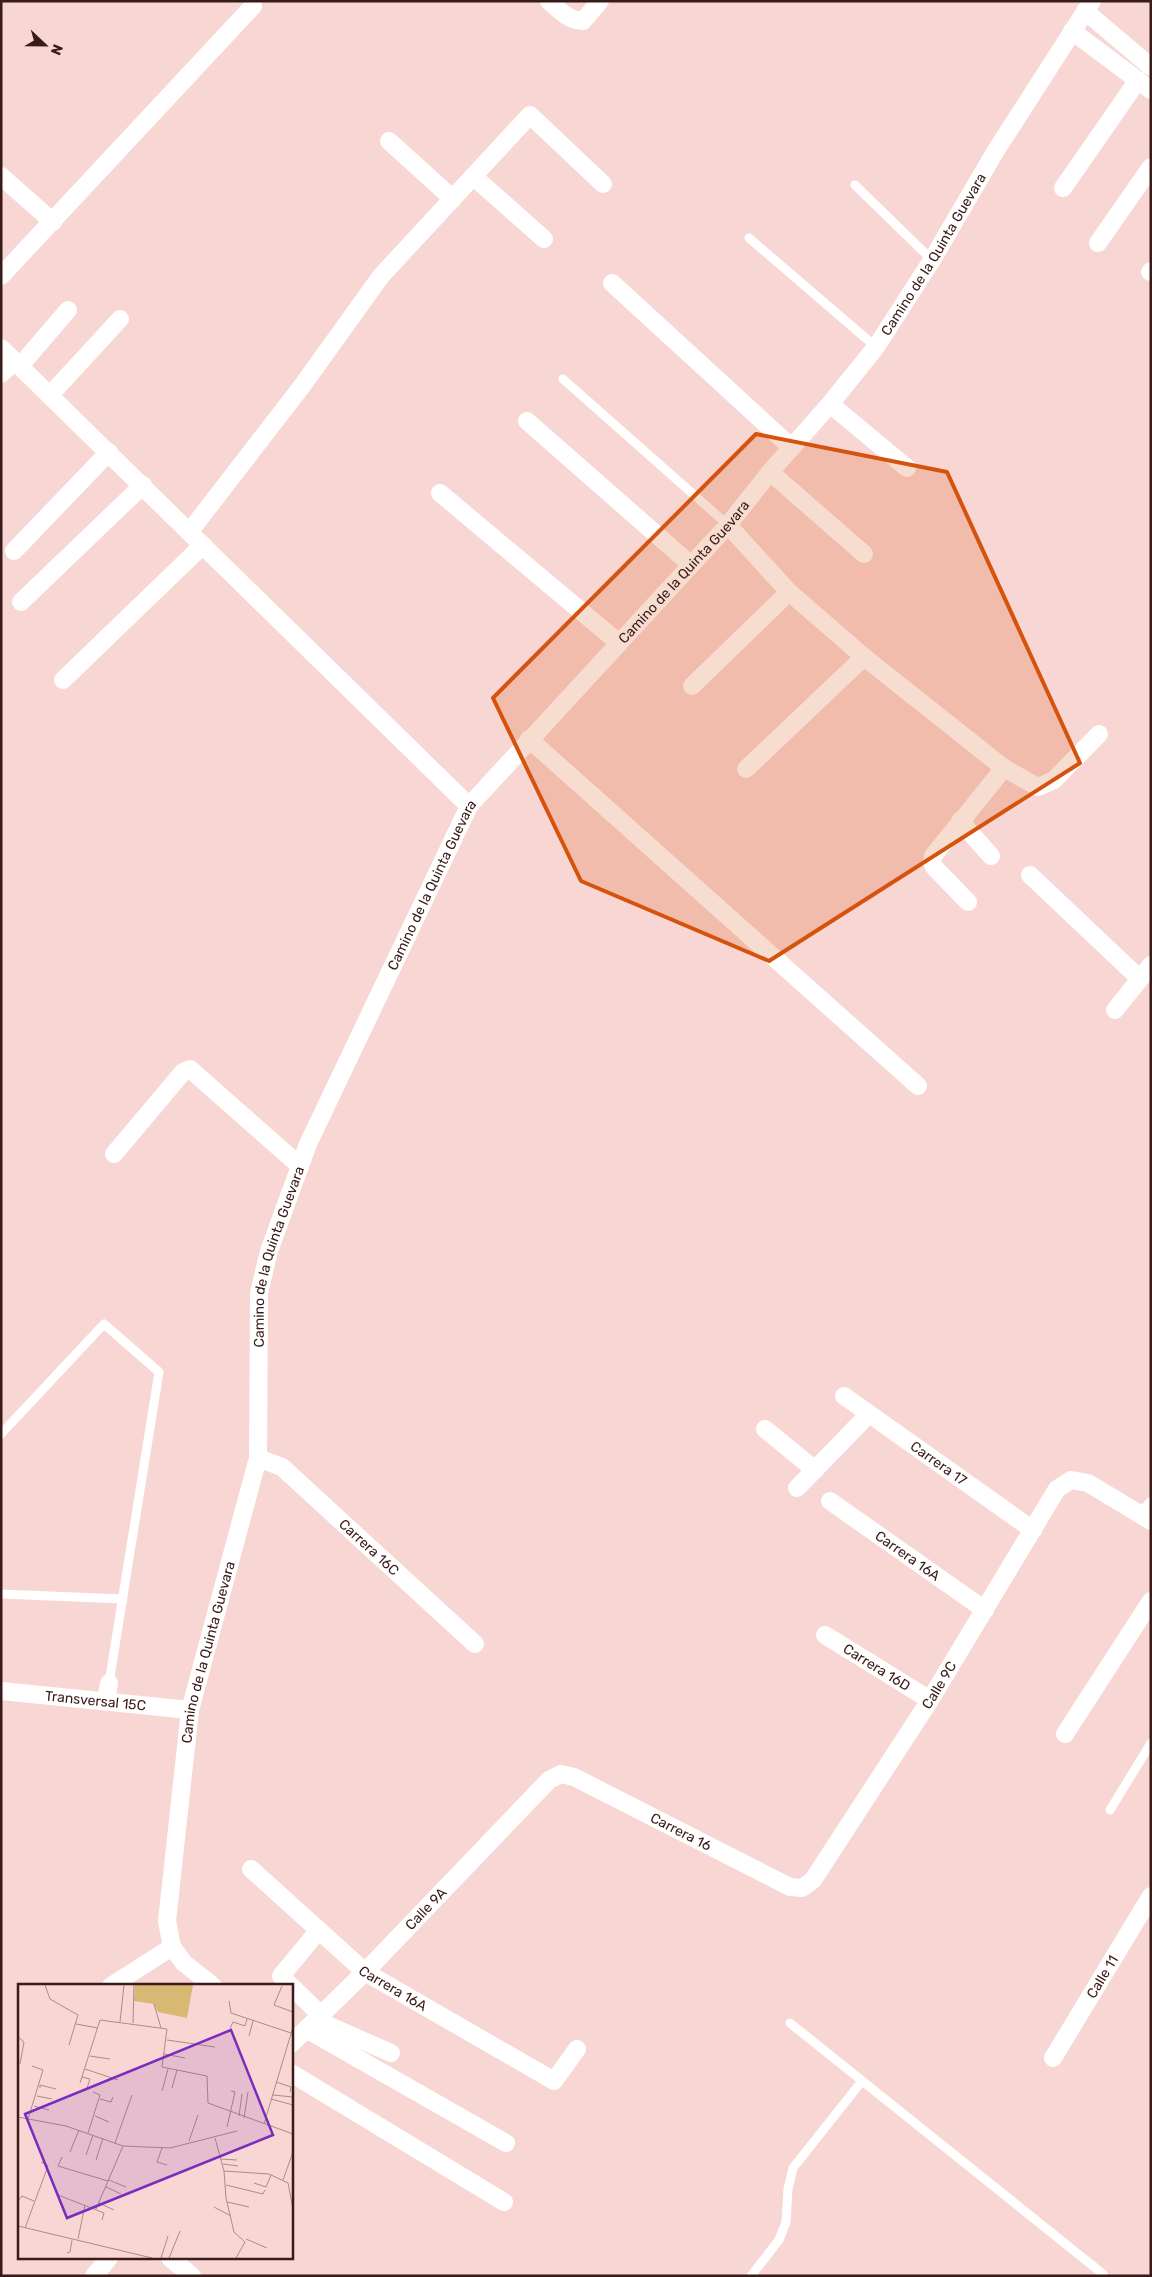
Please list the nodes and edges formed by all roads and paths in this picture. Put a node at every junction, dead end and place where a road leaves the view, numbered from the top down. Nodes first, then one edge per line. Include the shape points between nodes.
1 (549, 1) edge
2 (600, 1) edge
3 (253, 6) dead end
4 (1089, 6) edge
5 (1072, 31) junction
6 (1151, 67) edge
7 (1144, 86) edge
8 (389, 141) dead end
9 (1151, 167) edge
10 (1, 176) edge
11 (474, 178) junction
12 (604, 184) dead end
13 (855, 185) dead end
14 (1063, 188) dead end
15 (453, 199) junction
16 (53, 222) junction
17 (749, 238) dead end
18 (544, 239) dead end
19 (1098, 243) dead end
20 (932, 260) junction
21 (1, 276) edge
22 (612, 283) dead end
23 (68, 310) dead end
24 (120, 319) dead end
25 (876, 347) junction
26 (1, 348) edge
27 (18, 363) junction
28 (1, 374) edge
29 (563, 379) dead end
30 (50, 395) junction
31 (830, 404) junction
32 (527, 421) dead end
33 (792, 448) junction
34 (109, 452) junction
35 (907, 468) dead end
36 (770, 472) junction
37 (143, 485) junction
38 (440, 493) dead end
39 (728, 525) junction
40 (190, 531) junction
41 (204, 545) junction
42 (14, 551) dead end
43 (864, 554) dead end
44 (690, 564) junction
45 (789, 592) junction
46 (21, 602) dead end
47 (619, 643) junction
48 (864, 657) junction
49 (62, 680) dead end
50 (692, 686) dead end
51 (1099, 734) dead end
52 (529, 739) junction
53 (1004, 768) junction
54 (746, 769) dead end
55 (469, 806) junction
56 (960, 821) junction
57 (991, 856) dead end
58 (1030, 875) dead end
59 (968, 902) dead end
60 (1145, 972) edge
61 (1115, 1010) dead end
62 (918, 1086) dead end
63 (114, 1154) dead end
64 (300, 1166) junction
65 (844, 1396) dead end
66 (869, 1414) junction
67 (765, 1429) dead end
68 (1, 1434) edge
69 (258, 1458) junction
70 (815, 1470) junction
71 (797, 1488) dead end
72 (830, 1501) dead end
73 (1147, 1512) edge
74 (1033, 1530) junction
75 (1, 1594) edge
76 (123, 1599) junction
77 (1151, 1601) edge
78 (985, 1610) junction
79 (825, 1635) dead end
80 (475, 1644) dead end
81 (1, 1691) edge
82 (108, 1691) junction
83 (930, 1700) junction
84 (190, 1710) junction
85 (1065, 1734) dead end
86 (1151, 1743) edge
87 (561, 1774) joint
88 (1110, 1810) dead end
89 (252, 1869) dead end
90 (802, 1888) joint
91 (1151, 1896) edge
92 (319, 1930) junction
93 (172, 1947) junction
94 (365, 1972) junction
95 (114, 1984) edge
96 (211, 1984) edge
97 (289, 1984) edge
98 (292, 1988) edge
99 (314, 2021) junction
100 (790, 2023) dead end
101 (292, 2043) edge
102 (578, 2049) dead end
103 (391, 2053) dead end
104 (1053, 2058) dead end
105 (292, 2075) edge
106 (862, 2081) junction
107 (506, 2143) dead end
108 (504, 2202) dead end
109 (107, 2260) edge
110 (172, 2260) edge
111 (1103, 2274) dead end
112 (94, 2276) edge
113 (192, 2276) edge
114 (751, 2276) edge

1 - 2 street via 564,16 583,21
3 - 16 street
4 - 5 street, Camino de la Quinta Guevara
4 - 6 street
5 - 7 street
5 - 20 street, Camino de la Quinta Guevara via 995,152
7 - 14 street
8 - 15 street
9 - 19 street
10 - 16 street
11 - 12 street via 530,115
11 - 15 street
11 - 18 street
13 - 20 lane
15 - 40 street via 381,276 302,386
16 - 21 street
17 - 25 lane
20 - 25 street, Camino de la Quinta Guevara
22 - 33 street
23 - 27 street
24 - 30 street
25 - 31 street, Camino de la Quinta Guevara
26 - 27 street
27 - 28 street
27 - 30 street
29 - 39 lane
30 - 34 street
31 - 33 street, Camino de la Quinta Guevara
31 - 35 street
32 - 44 street
33 - 36 street, Camino de la Quinta Guevara
34 - 37 street
34 - 42 street
36 - 39 street, Camino de la Quinta Guevara
36 - 43 street
37 - 40 street
37 - 46 street
38 - 47 street
39 - 44 street, Camino de la Quinta Guevara
39 - 45 street
40 - 41 street
41 - 49 street
41 - 55 street
44 - 47 street, Camino de la Quinta Guevara
45 - 48 street
45 - 50 street
47 - 52 street, Camino de la Quinta Guevara
48 - 53 street
48 - 54 street
51 - 53 street via 1054,780 1038,788
52 - 55 street, Camino de la Quinta Guevara
52 - 62 street
53 - 56 street
55 - 64 street, Camino de la Quinta Guevara
56 - 57 street
56 - 59 street via 933,856 932,862
58 - 60 street
60 - 61 street
63 - 64 street via 183,1072 190,1069
64 - 69 street, Camino de la Quinta Guevara via 268,1251 259,1293
65 - 66 street, Carrera 17
66 - 70 street
66 - 74 street, Carrera 17
67 - 70 street
68 - 76 lane via 104,1324 159,1372
69 - 80 street, Carrera 16C via 282,1467
69 - 84 street, Camino de la Quinta Guevara
70 - 71 street
72 - 78 street, Carrera 16A
73 - 74 street, Calle 9C via 1088,1483 1071,1480 1057,1489
74 - 78 street, Calle 9C
75 - 76 lane
76 - 82 lane
77 - 85 street
78 - 83 street, Calle 9C
79 - 83 street, Carrera 16D
81 - 82 street, Transversal 15C
82 - 84 street, Transversal 15C
83 - 90 street, Calle 9C via 813,1880
84 - 93 street, Camino de la Quinta Guevara via 167,1921
86 - 88 lane
87 - 90 street, Carrera 16 via 574,1777 790,1887
87 - 94 street, Calle 9A via 549,1780
89 - 92 street, Carrera 16A
91 - 104 street, Calle 11
92 - 94 street, Carrera 16A
92 - 97 street via 281,1976
93 - 95 street
93 - 96 street via 184,1962
94 - 99 street, Calle 9A
94 - 102 street, Carrera 16A via 554,2081
98 - 99 street
99 - 101 street, Calle 9A
99 - 103 street
99 - 107 street
100 - 106 lane
105 - 108 street
106 - 111 lane
106 - 114 lane via 793,2168 786,2222 779,2240
109 - 112 street
110 - 113 street

